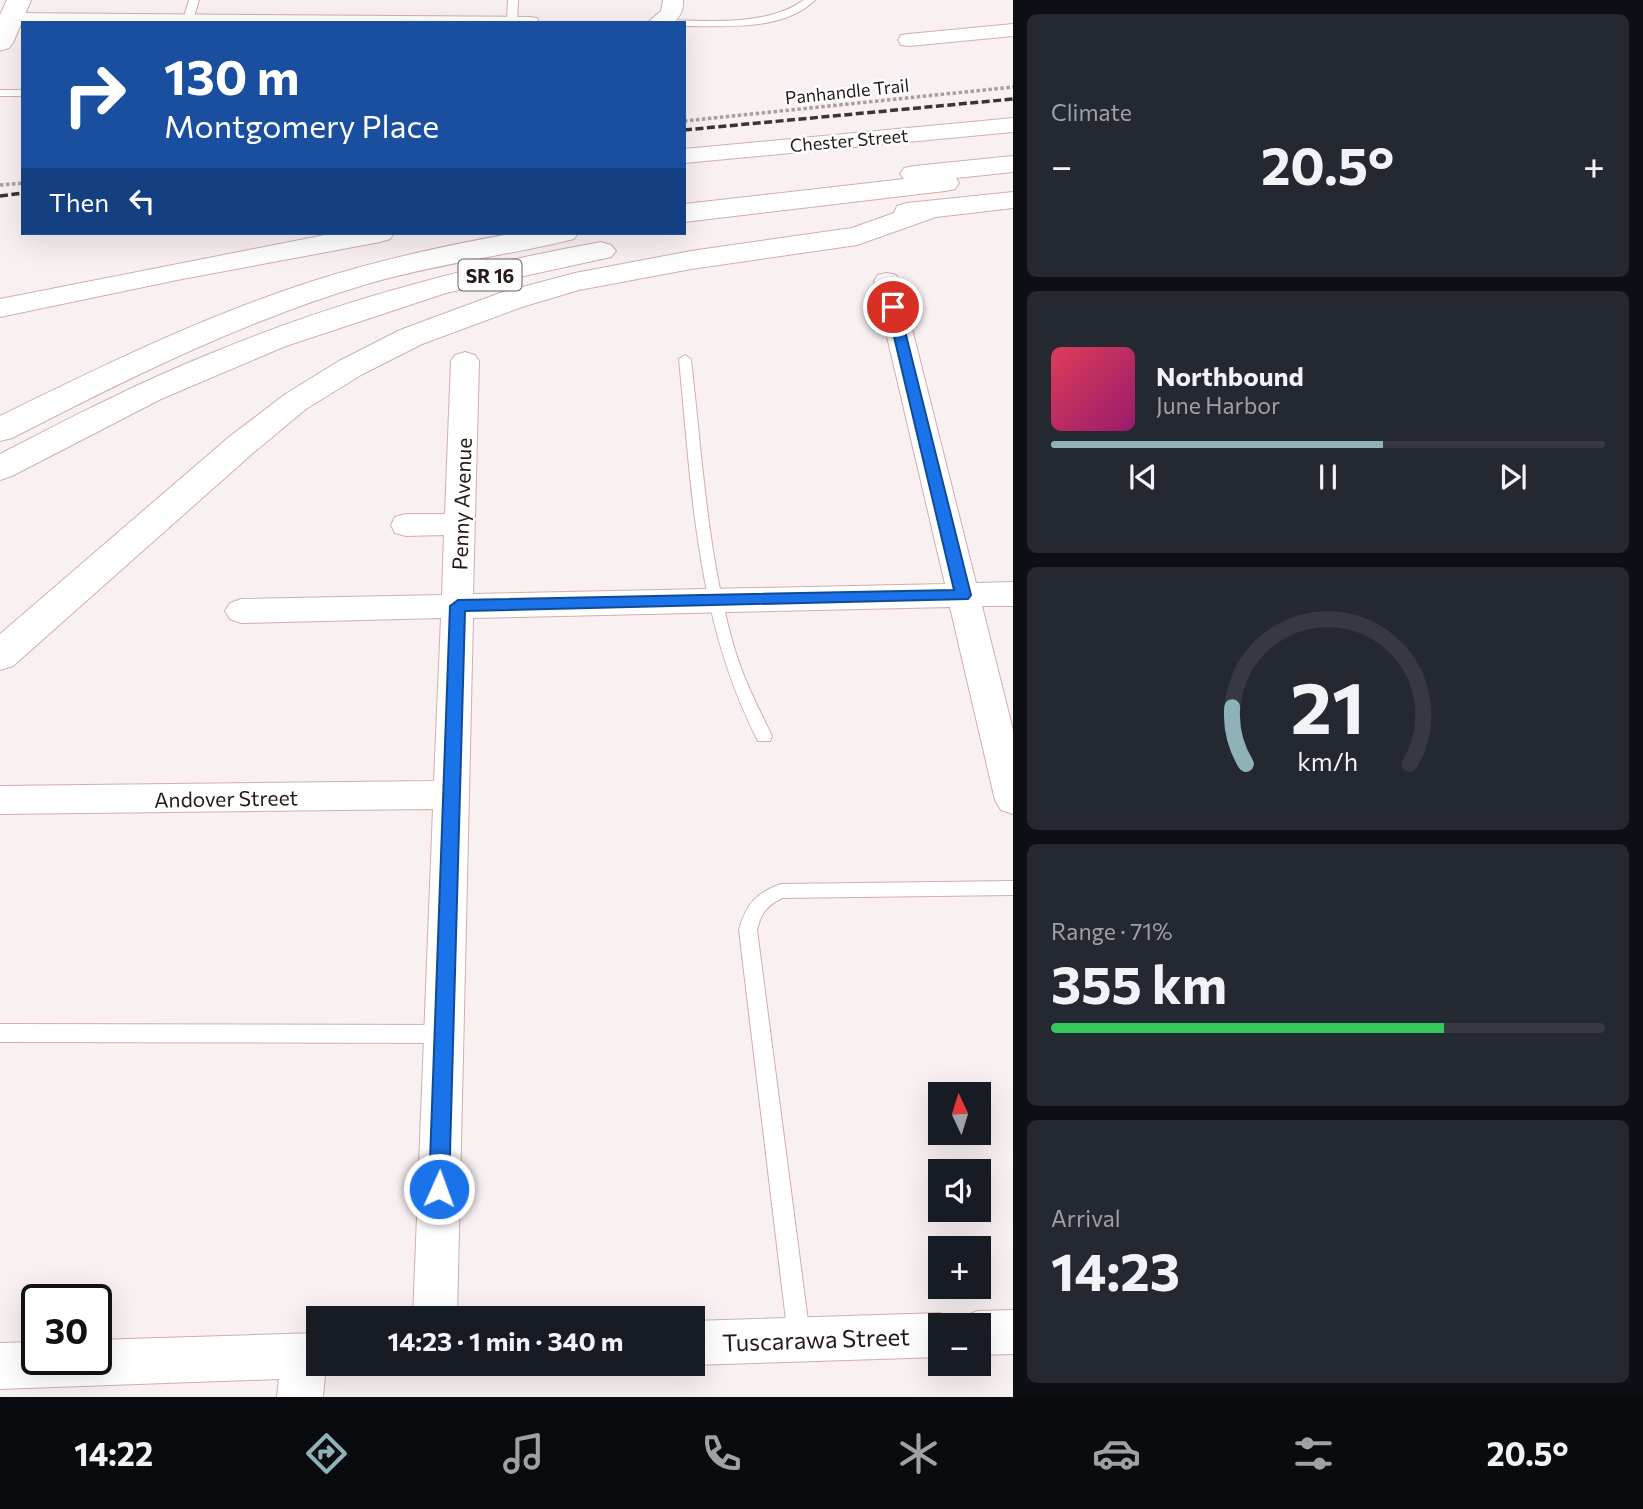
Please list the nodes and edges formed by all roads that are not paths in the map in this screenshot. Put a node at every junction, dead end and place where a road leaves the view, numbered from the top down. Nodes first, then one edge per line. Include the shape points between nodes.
1 (513, 0) edge
2 (810, 0) edge
3 (15, 9) edge
4 (191, 10) edge
5 (666, 13) edge
6 (354, 15) edge
7 (489, 21) edge
8 (512, 21) edge
9 (1013, 30) edge
10 (909, 40) dead end
11 (0, 43) edge
12 (0, 93) edge
13 (21, 93) edge
14 (1013, 125) edge
15 (686, 156) edge
16 (1013, 164) edge
17 (1013, 176) edge
18 (686, 195) edge
19 (1013, 200) edge
20 (932, 209) junction
21 (686, 213) edge
22 (369, 235) edge
23 (552, 235) edge
24 (887, 281) dead end
25 (0, 308) edge
26 (685, 359) dead end
27 (466, 361) dead end
28 (0, 430) edge
29 (0, 468) edge
30 (460, 524) junction
31 (406, 525) dead end
32 (1013, 594) edge
33 (963, 595) junction
34 (713, 601) junction
35 (458, 606) junction
36 (241, 611) dead end
37 (0, 656) edge
38 (764, 736) dead end
39 (452, 796) junction
40 (0, 800) edge
41 (1013, 800) edge
42 (1013, 888) edge
43 (0, 1033) edge
44 (444, 1034) junction
45 (435, 1306) edge
46 (1013, 1332) edge
47 (991, 1333) edge
48 (928, 1335) edge
49 (799, 1339) junction
50 (705, 1343) edge
51 (0, 1366) edge
52 (306, 1369) edge

1 - 8 lane
2 - 5 lane via 779,16 734,22
3 - 4 street
3 - 11 main road
4 - 6 street
6 - 7 street
9 - 10 street
12 - 13 lane
14 - 15 street, Chester Street
16 - 18 main road
17 - 21 main road
19 - 20 main road, SR 16
20 - 29 main road, SR 16 via 597,252 408,296 331,318 192,373
20 - 37 main road via 857,236 575,282 411,337 295,402
22 - 25 main road
23 - 28 main road, SR 16 via 466,250 292,298 196,335
24 - 33 street
26 - 34 lane
27 - 30 street, Penny Avenue
30 - 31 street
30 - 35 street, Penny Avenue
32 - 33 street
33 - 34 street
33 - 41 street
34 - 35 street
34 - 38 lane via 750,712
35 - 36 street
35 - 39 street, Penny Avenue
39 - 40 street, Andover Street
39 - 44 street, Penny Avenue
42 - 49 lane via 781,891 762,897 752,914 748,930
43 - 44 lane
44 - 45 street, Penny Avenue
46 - 47 street
48 - 49 street, Tuscarawa Street
49 - 50 street, Tuscarawa Street
51 - 52 street

